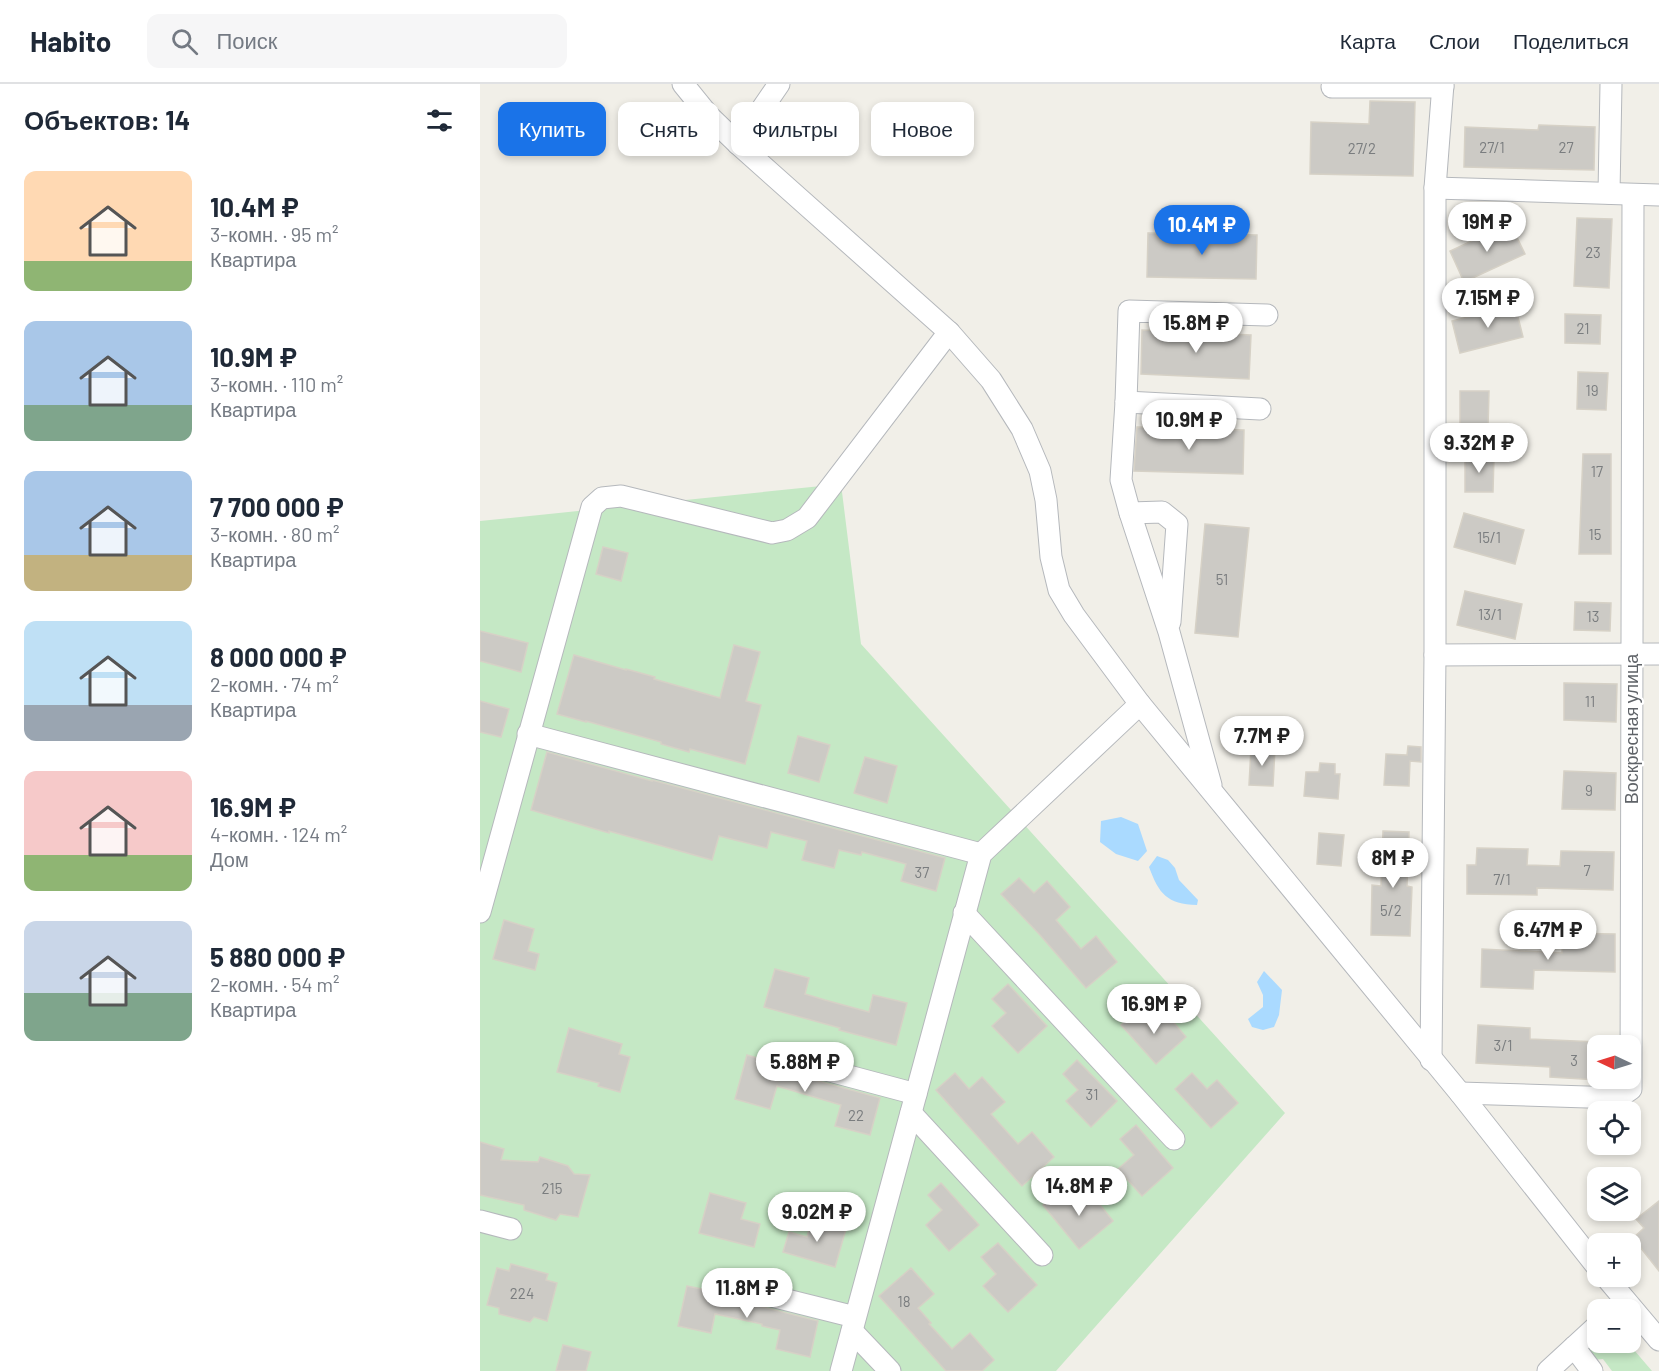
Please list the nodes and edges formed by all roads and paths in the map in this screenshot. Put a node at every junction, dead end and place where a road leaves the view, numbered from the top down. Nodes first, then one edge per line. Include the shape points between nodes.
1 (683, 84) edge
2 (779, 84) edge
3 (1611, 84) edge
4 (1443, 86) edge
5 (1332, 87) dead end
6 (767, 102) edge
7 (731, 137) edge
8 (751, 156) edge
9 (1435, 188) junction
10 (1609, 193) junction
11 (1633, 195) junction
12 (1659, 195) edge
13 (1267, 315) dead end
14 (949, 332) junction
15 (1126, 402) junction
16 (1260, 409) dead end
17 (1130, 513) junction
18 (1169, 632) junction
19 (1632, 654) junction
20 (1659, 654) edge
21 (1435, 655) junction
22 (1140, 704) junction
23 (528, 734) junction
24 (1212, 791) junction
25 (981, 854) junction
26 (480, 912) edge
27 (964, 913) junction
28 (1431, 1060) junction
29 (800, 1063) dead end
30 (1460, 1093) junction
31 (913, 1103) junction
32 (1174, 1139) dead end
33 (480, 1221) edge
34 (512, 1229) dead end
35 (1587, 1254) edge
36 (1042, 1255) dead end
37 (731, 1286) dead end
38 (854, 1324) junction
39 (1641, 1324) edge
40 (1587, 1335) edge
41 (1659, 1340) edge
42 (1574, 1347) junction
43 (841, 1371) edge
44 (890, 1371) edge
45 (1548, 1371) edge
46 (1592, 1371) edge

1 - 7 street
2 - 6 street
3 - 10 street
4 - 5 street
4 - 9 street
8 - 14 street
9 - 10 street
9 - 21 street
10 - 11 street
11 - 12 street
11 - 19 street, Воскресная улица
13 - 15 street via 1129,311
14 - 22 street via 991,380 1022,429 1040,471 1059,590
14 - 23 street via 807,518 787,530 772,533 621,496 602,498 592,507
15 - 16 street
15 - 17 street via 1121,480
17 - 18 street
17 - 18 street via 1162,512 1177,524
18 - 24 street
19 - 20 street
19 - 21 street
19 - 30 street, Воскресная улица via 1631,1089 1618,1098
21 - 28 street
22 - 24 street
22 - 25 street
23 - 25 street
23 - 26 street
24 - 28 street
25 - 27 street
27 - 31 street
27 - 32 street
28 - 30 street
29 - 31 street
30 - 35 street
31 - 36 street
31 - 38 street
33 - 34 street
37 - 38 street
38 - 43 street
38 - 44 street
39 - 41 street
40 - 42 street
42 - 45 street
42 - 46 street

